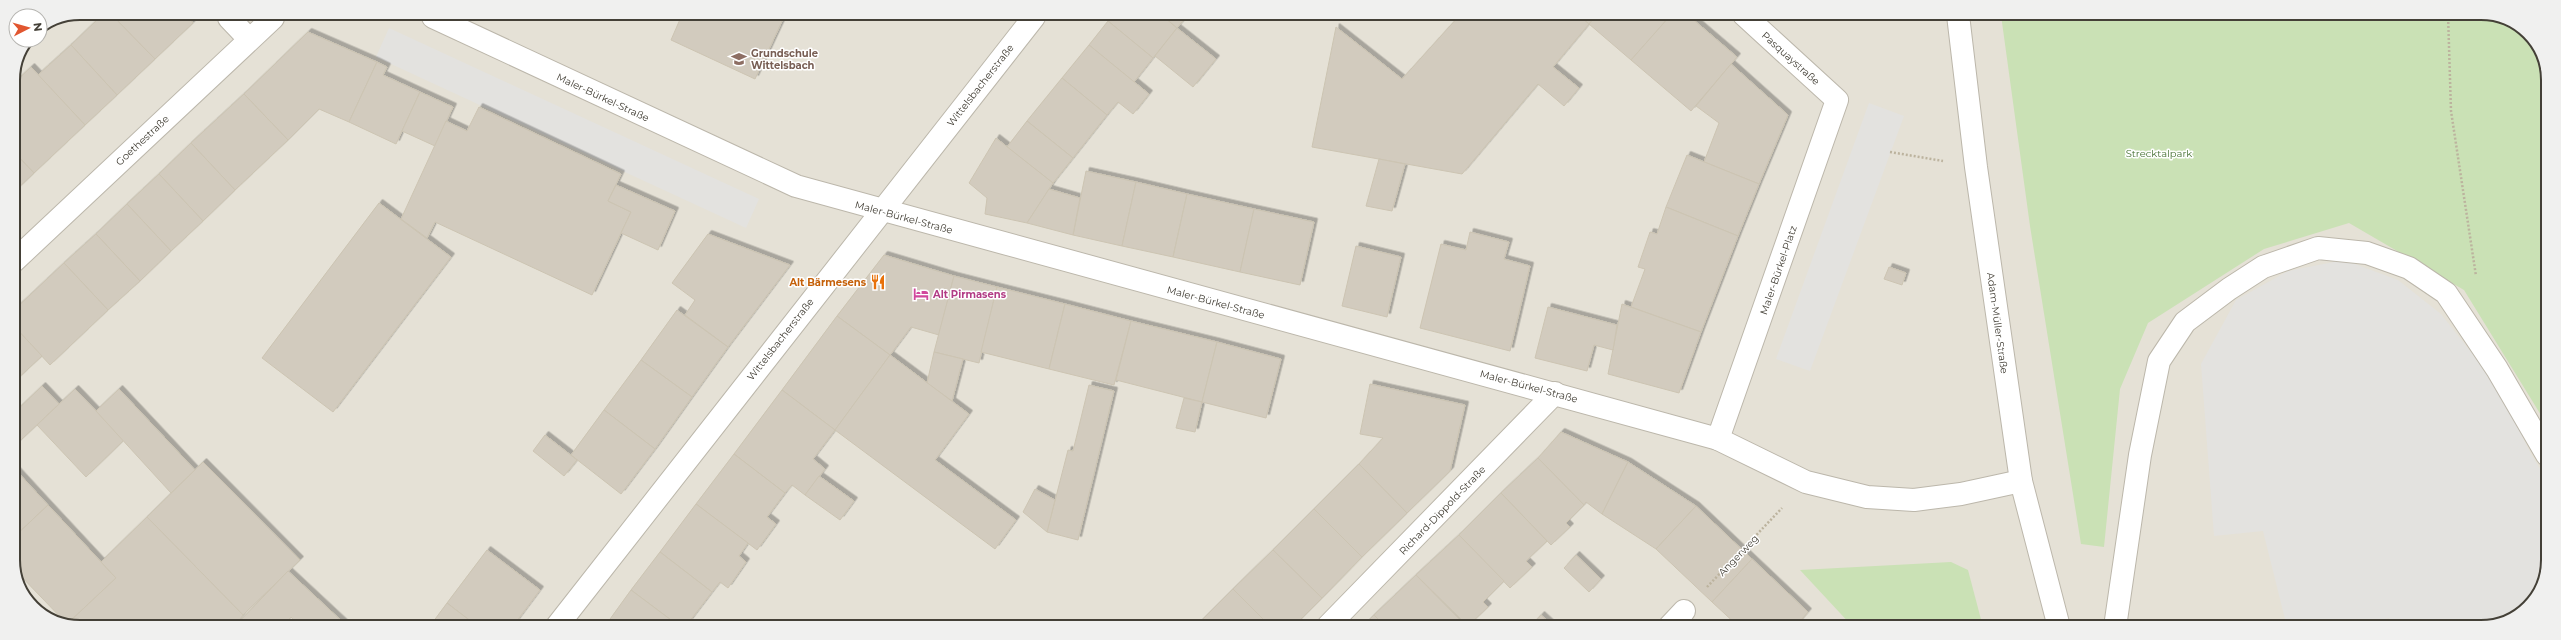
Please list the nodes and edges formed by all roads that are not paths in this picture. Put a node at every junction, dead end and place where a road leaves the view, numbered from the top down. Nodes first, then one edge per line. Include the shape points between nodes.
1 (231, 20) edge
2 (270, 20) edge
3 (439, 20) edge
4 (1031, 20) edge
5 (1748, 20) edge
6 (1959, 20) edge
7 (249, 39) junction
8 (1837, 100) joint
9 (880, 211) junction
10 (20, 255) edge
11 (1555, 393) junction
12 (1718, 439) junction
13 (2541, 445) edge
14 (2020, 481) junction
15 (1684, 610) road end
16 (562, 620) edge
17 (1334, 620) edge
18 (1675, 620) edge
19 (2056, 620) edge
20 (2116, 620) edge

1 - 7 street
2 - 7 street, Goethestraße
3 - 9 street, Maler-Bürkel-Straße via 796,186
4 - 9 street, Wittelsbacherstraße
5 - 8 street, Pasquaystraße
6 - 14 street, Adam-Müller-Straße via 1976,167
7 - 10 street, Goethestraße
8 - 12 street, Maler-Bürkel-Platz
9 - 11 street, Maler-Bürkel-Straße
9 - 16 street, Wittelsbacherstraße
11 - 12 street, Maler-Bürkel-Straße
11 - 17 street, Richard-Dippold-Straße
12 - 14 street, Maler-Bürkel-Straße via 1806,482 1868,497 1914,500 1961,494
13 - 20 street via 2497,369 2446,293 2415,272 2367,253 2318,248 2263,267 2185,322 2159,361 2140,454
14 - 19 street, Adam-Müller-Straße
15 - 18 street

